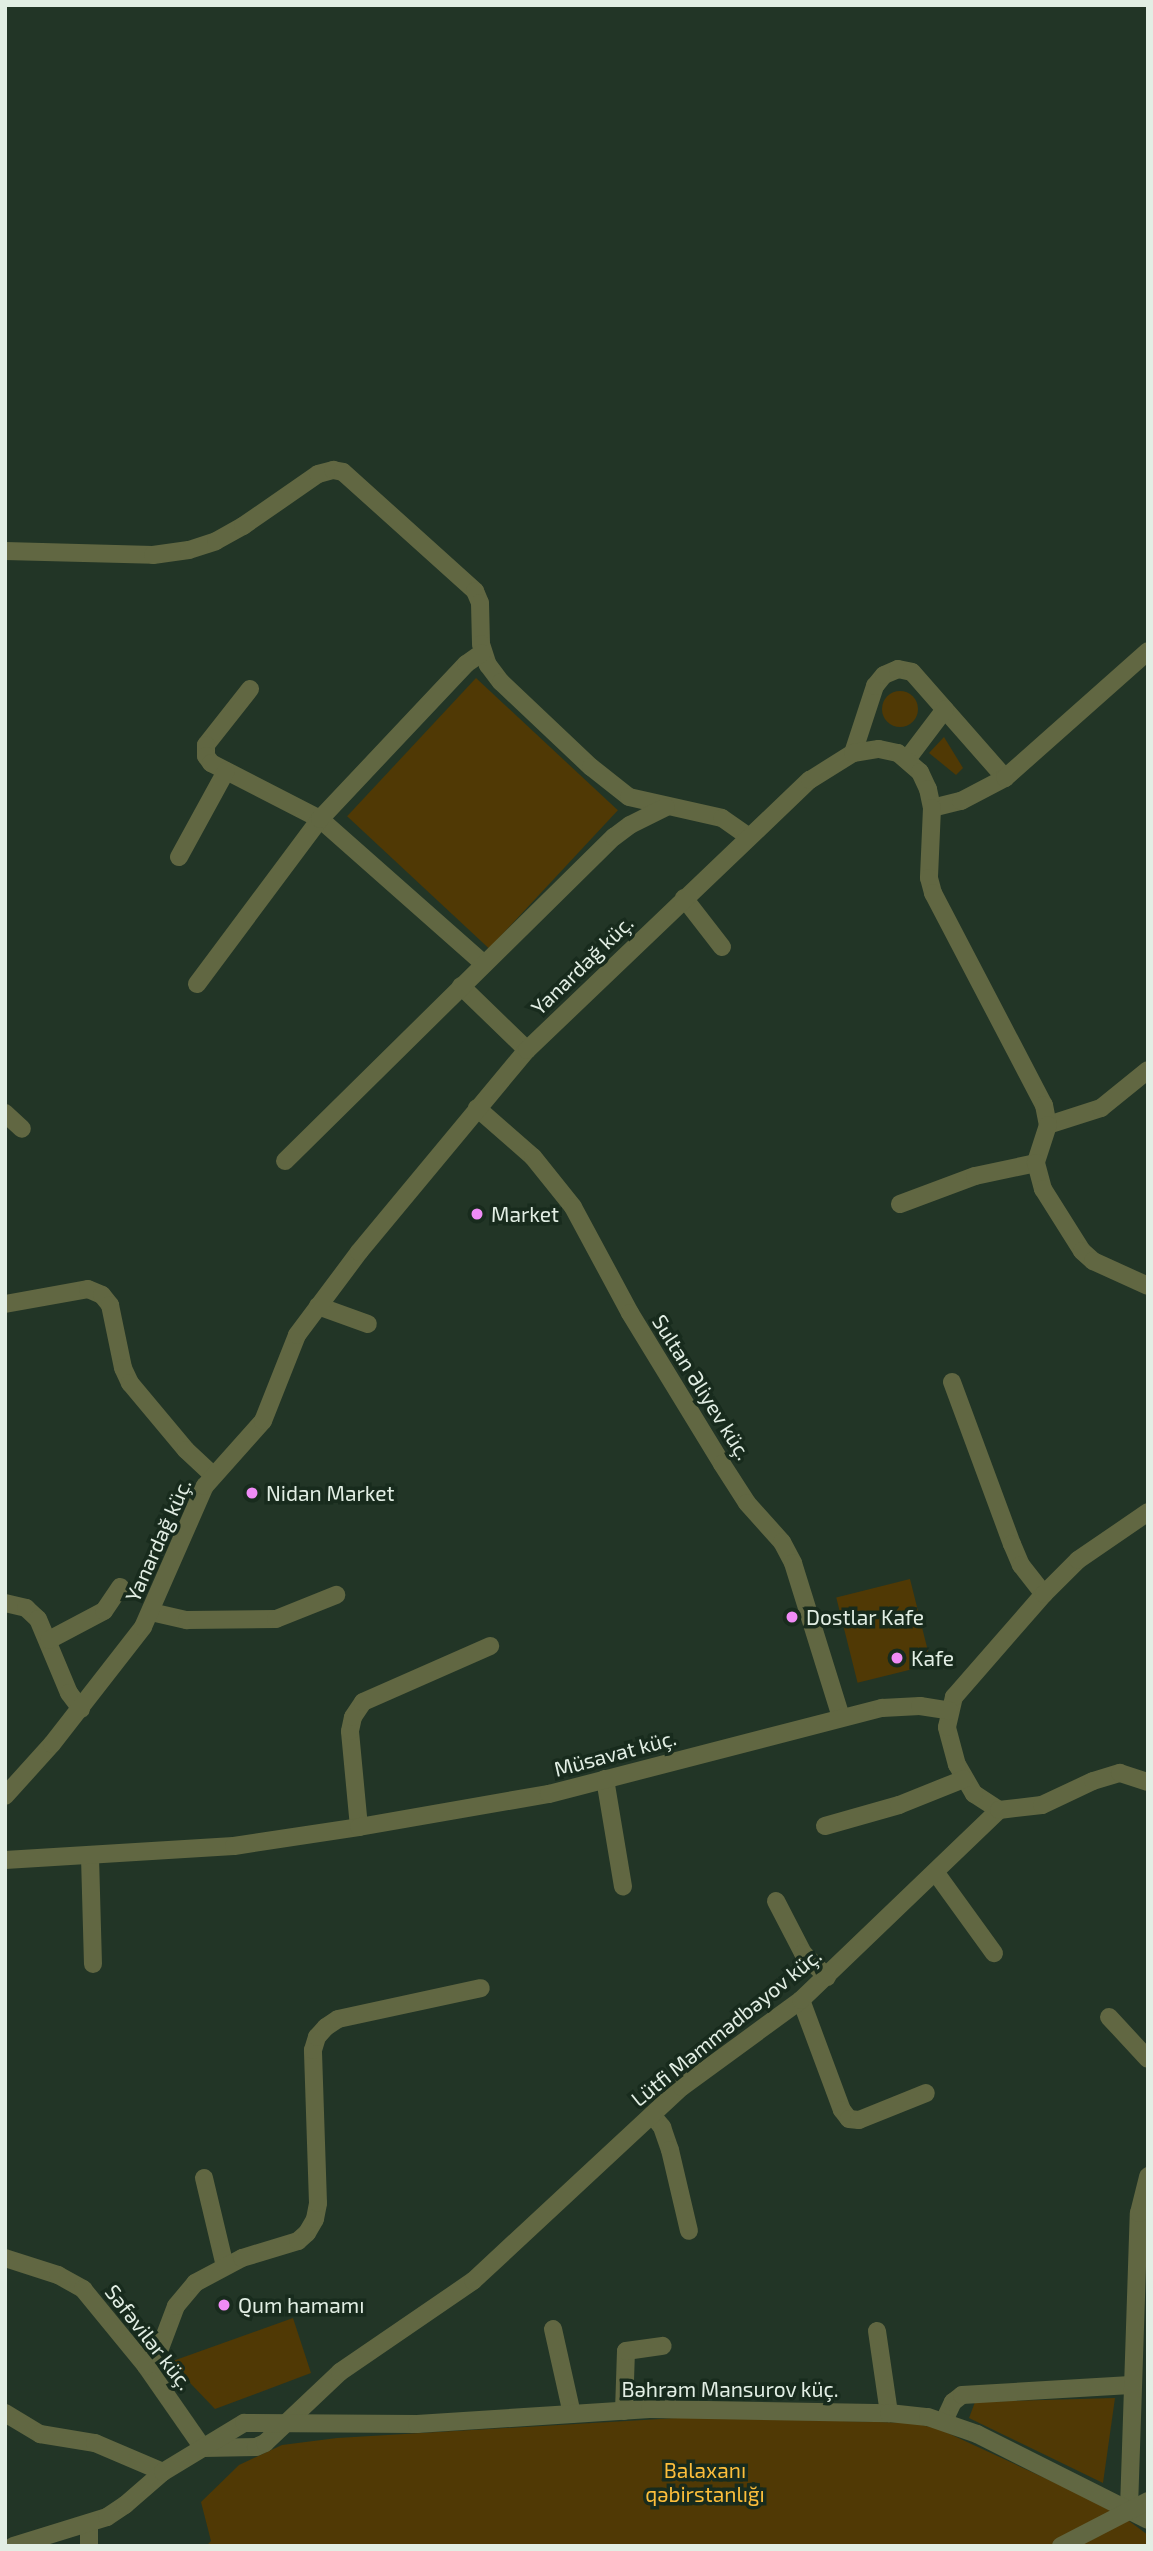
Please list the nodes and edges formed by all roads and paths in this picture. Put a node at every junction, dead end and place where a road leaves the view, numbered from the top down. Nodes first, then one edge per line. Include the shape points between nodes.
1 (5, 551) edge
2 (1148, 652) edge
3 (482, 653) junction
4 (250, 689) dead end
5 (945, 709) junction
6 (853, 753) junction
7 (908, 758) junction
8 (226, 771) junction
9 (1005, 778) junction
10 (666, 807) junction
11 (932, 808) junction
12 (320, 819) junction
13 (748, 836) junction
14 (179, 857) dead end
15 (684, 898) junction
16 (722, 947) dead end
17 (484, 964) junction
18 (197, 984) dead end
19 (461, 986) junction
20 (527, 1050) junction
21 (1148, 1070) edge
22 (477, 1108) junction
23 (5, 1113) edge
24 (1048, 1125) junction
25 (22, 1129) dead end
26 (285, 1161) dead end
27 (1036, 1163) junction
28 (900, 1204) dead end
29 (1148, 1286) edge
30 (5, 1304) edge
31 (318, 1306) junction
32 (368, 1324) dead end
33 (952, 1382) dead end
34 (213, 1475) junction
35 (1148, 1512) edge
36 (120, 1587) dead end
37 (1044, 1594) junction
38 (336, 1595) dead end
39 (5, 1603) edge
40 (151, 1612) junction
41 (49, 1640) junction
42 (490, 1646) dead end
43 (81, 1709) junction
44 (950, 1711) junction
45 (841, 1717) junction
46 (605, 1779) junction
47 (964, 1780) junction
48 (1148, 1782) edge
49 (5, 1796) edge
50 (999, 1810) junction
51 (825, 1826) dead end
52 (359, 1827) junction
53 (90, 1857) junction
54 (5, 1860) edge
55 (936, 1873) junction
56 (623, 1886) dead end
57 (776, 1901) dead end
58 (994, 1953) dead end
59 (93, 1964) dead end
60 (827, 1977) junction
61 (481, 1988) dead end
62 (800, 2000) junction
63 (1109, 2017) dead end
64 (1148, 2059) edge
65 (926, 2093) dead end
66 (652, 2115) junction
67 (1148, 2176) edge
68 (204, 2178) dead end
69 (1144, 2197) edge
70 (689, 2231) dead end
71 (5, 2258) edge
72 (225, 2266) junction
73 (552, 2329) dead end
74 (877, 2331) dead end
75 (663, 2346) dead end
76 (146, 2366) junction
77 (1131, 2385) junction
78 (624, 2411) junction
79 (5, 2413) edge
80 (889, 2413) junction
81 (572, 2414) junction
82 (944, 2421) junction
83 (289, 2423) junction
84 (203, 2448) junction
85 (163, 2472) junction
86 (1148, 2501) edge
87 (1129, 2508) junction
88 (1148, 2520) edge
89 (89, 2524) junction
90 (13, 2546) edge
91 (89, 2546) edge
92 (1061, 2546) edge

1 - 3 street via 153,555 189,550 216,541 309,479 333,470 350,477 475,592 480,603
2 - 9 street
3 - 10 street via 501,682 591,767 629,797
3 - 12 street via 466,664
4 - 8 street via 206,745 205,756
5 - 6 street via 912,672 898,669 884,675 867,705
5 - 7 street
5 - 9 street
6 - 7 street, Yanardağ küç. via 879,749
6 - 13 street, Yanardağ küç. via 810,780
7 - 11 street via 924,781
8 - 12 street
8 - 14 street
9 - 11 street via 961,802
10 - 13 street via 722,818
10 - 17 street via 614,837
11 - 24 street via 929,861 933,893 1037,1088
12 - 17 street
12 - 18 street
13 - 15 street, Yanardağ küç.
15 - 16 street
15 - 20 street, Yanardağ küç.
17 - 19 street
19 - 20 street
19 - 26 street
20 - 22 street, Yanardağ küç.
21 - 24 street via 1101,1108
22 - 31 street, Yanardağ küç.
22 - 45 street, Sultan Əliyev küç. via 533,1157 573,1207 630,1313 722,1464 747,1503 782,1542 793,1563
23 - 25 street
24 - 27 street
27 - 28 street via 975,1176
27 - 29 street via 1043,1189 1082,1251 1093,1261
30 - 34 street via 88,1289 103,1295 110,1305 130,1383
31 - 32 street
31 - 34 street, Yanardağ küç. via 297,1335 263,1421
33 - 37 street via 1021,1565
34 - 40 street, Yanardağ küç.
35 - 37 street via 1104,1539
36 - 41 street via 104,1611
37 - 44 street via 963,1684
38 - 40 street via 276,1619 187,1620
39 - 41 street via 26,1608
40 - 43 street, Yanardağ küç.
41 - 43 street via 69,1693
42 - 52 street via 363,1702 350,1731
43 - 49 street, Yanardağ küç.
44 - 45 street, Müsavat küç. via 901,1706
44 - 47 street via 950,1747
45 - 46 street, Müsavat küç.
46 - 52 street, Müsavat küç. via 503,1803
46 - 56 street
47 - 50 street via 984,1802
47 - 51 street via 900,1805
48 - 50 street via 1120,1773 1042,1805
50 - 55 street, Lütfi Məmmədbəyov küç.
52 - 53 street, Müsavat küç. via 234,1846
53 - 54 street, Müsavat küç.
53 - 59 street
55 - 58 street
55 - 60 street, Lütfi Məmmədbəyov küç.
57 - 60 street via 803,1952
60 - 62 street, Lütfi Məmmədbəyov küç.
61 - 72 street via 338,2019 326,2026 313,2050 315,2219 298,2241
62 - 65 street via 849,2119 859,2120
62 - 66 street, Lütfi Məmmədbəyov küç. via 705,2068
63 - 64 street
66 - 70 street via 670,2150
66 - 83 street, Lütfi Məmmədbəyov küç. via 473,2281 340,2372
67 - 69 street
68 - 72 street
69 - 77 street
71 - 76 street, Səfəvilər küç. via 76,2284
72 - 76 street via 206,2274 182,2296 159,2351
73 - 81 street
74 - 80 street
75 - 78 street via 626,2351
76 - 84 street, Səfəvilər küç.
77 - 82 street via 962,2395
77 - 87 street
78 - 80 street, Bəhrəm Mansurov küç.
78 - 81 street, Bəhrəm Mansurov küç.
79 - 85 street via 40,2434 95,2443
80 - 82 street, Bəhrəm Mansurov küç.
81 - 83 street, Bəhrəm Mansurov küç. via 417,2424
82 - 87 street, Bəhrəm Mansurov küç.
83 - 84 street, Bəhrəm Mansurov küç. via 244,2423
83 - 84 street, Lütfi Məmmədbəyov küç. via 256,2447
84 - 85 street, Bəhrəm Mansurov küç.
85 - 89 street, Bəhrəm Mansurov küç. via 125,2505
86 - 87 street
87 - 88 street, Bəhrəm Mansurov küç.
87 - 92 street
89 - 90 street, Bəhrəm Mansurov küç.
89 - 91 street

